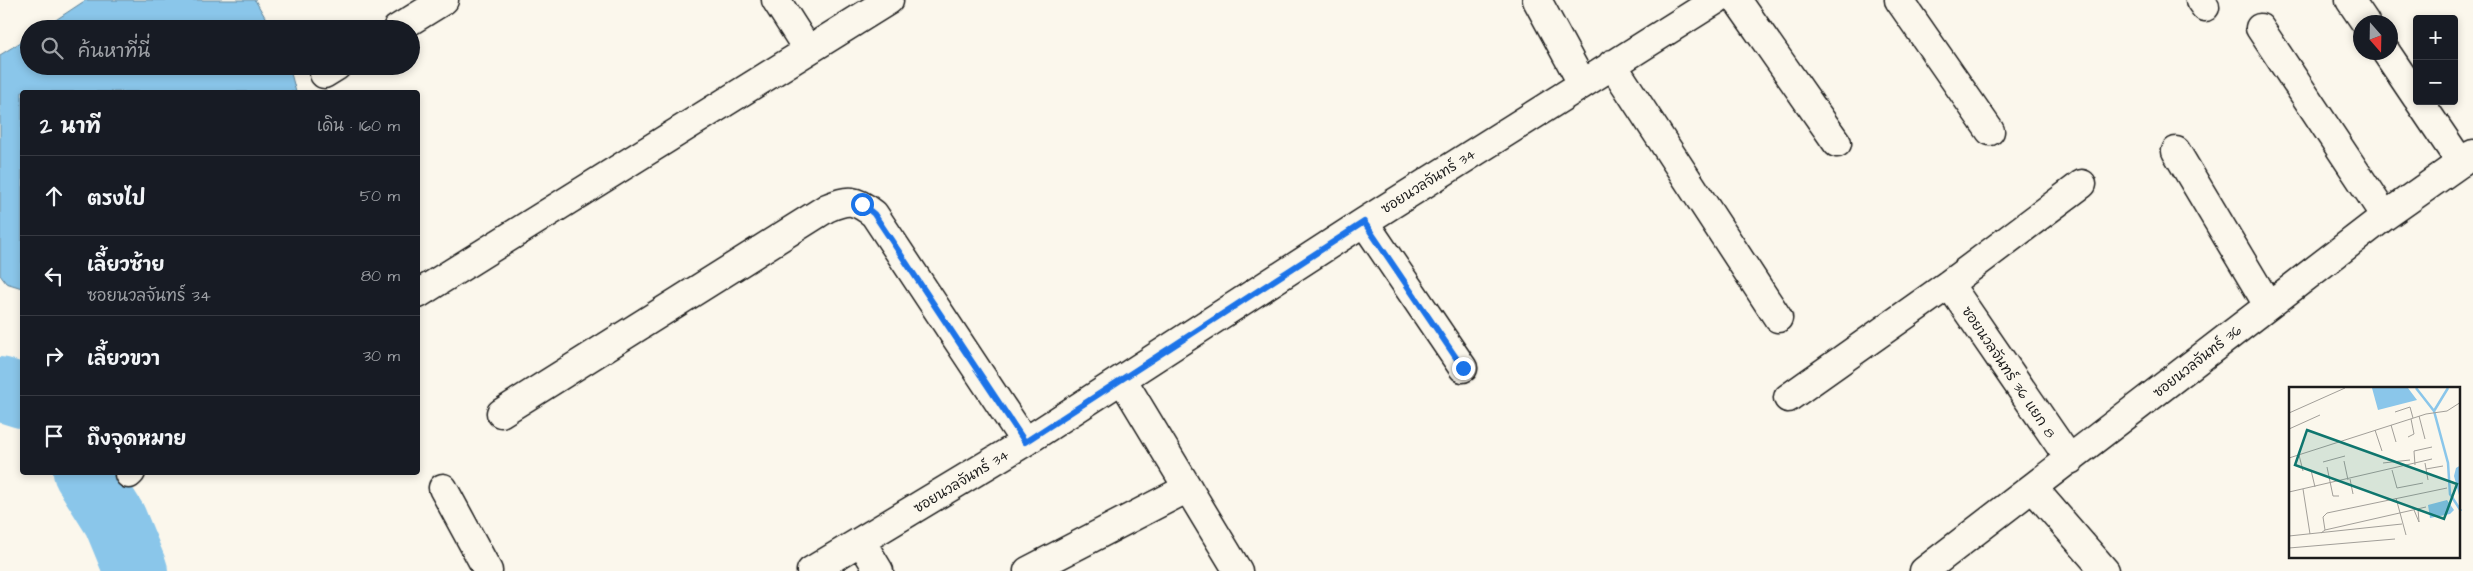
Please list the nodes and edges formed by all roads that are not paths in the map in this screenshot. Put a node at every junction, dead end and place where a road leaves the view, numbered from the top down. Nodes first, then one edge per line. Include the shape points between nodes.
1 (776, 0) edge
2 (889, 0) edge
3 (1537, 0) edge
4 (1716, 0) edge
5 (1737, 0) edge
6 (1899, 0) edge
7 (2350, 0) edge
8 (439, 1) edge
9 (2360, 15) edge
10 (410, 20) edge
11 (2260, 28) dead end
12 (808, 50) junction
13 (2391, 60) edge
14 (1612, 64) junction
15 (1582, 83) junction
16 (2413, 92) edge
17 (2422, 105) edge
18 (1990, 131) dead end
19 (1837, 142) dead end
20 (2176, 150) dead end
21 (2467, 159) edge
22 (2082, 184) dead end
23 (2385, 216) junction
24 (1364, 222) junction
25 (1949, 284) junction
26 (420, 293) edge
27 (2268, 305) junction
28 (1778, 318) dead end
29 (1463, 368) dead end
30 (1122, 379) junction
31 (1788, 398) dead end
32 (501, 413) dead end
33 (1025, 442) junction
34 (2070, 460) junction
35 (443, 488) dead end
36 (1188, 488) junction
37 (2033, 488) junction
38 (861, 541) junction
39 (488, 571) edge
40 (811, 571) edge
41 (879, 571) edge
42 (1028, 571) edge
43 (1238, 571) edge
44 (1924, 571) edge
45 (2105, 571) edge

1 - 12 street
2 - 12 street
3 - 15 street
4 - 14 street, ซอยนวลจันทร์ 34
5 - 19 street
6 - 18 street
7 - 9 street
8 - 10 street
11 - 23 street
12 - 26 street
13 - 16 street
14 - 15 street, ซอยนวลจันทร์ 34
14 - 28 street
15 - 24 street, ซอยนวลจันทร์ 34
17 - 21 street
20 - 27 street
21 - 23 street, ซอยนวลจันทร์ 36
22 - 25 street
23 - 27 street, ซอยนวลจันทร์ 36
24 - 29 street
24 - 30 street, ซอยนวลจันทร์ 34
25 - 31 street
25 - 34 street, ซอยนวลจันทร์ 36 แยก 8
27 - 34 street, ซอยนวลจันทร์ 36
30 - 33 street, ซอยนวลจันทร์ 34
30 - 36 street
32 - 33 street via 827,208 846,200 862,204 874,214
33 - 38 street, ซอยนวลจันทร์ 34
34 - 37 street, ซอยนวลจันทร์ 36
35 - 39 street
36 - 42 street
36 - 43 street
37 - 44 street, ซอยนวลจันทร์ 36
37 - 45 street
38 - 40 street, ซอยนวลจันทร์ 34
38 - 41 street

